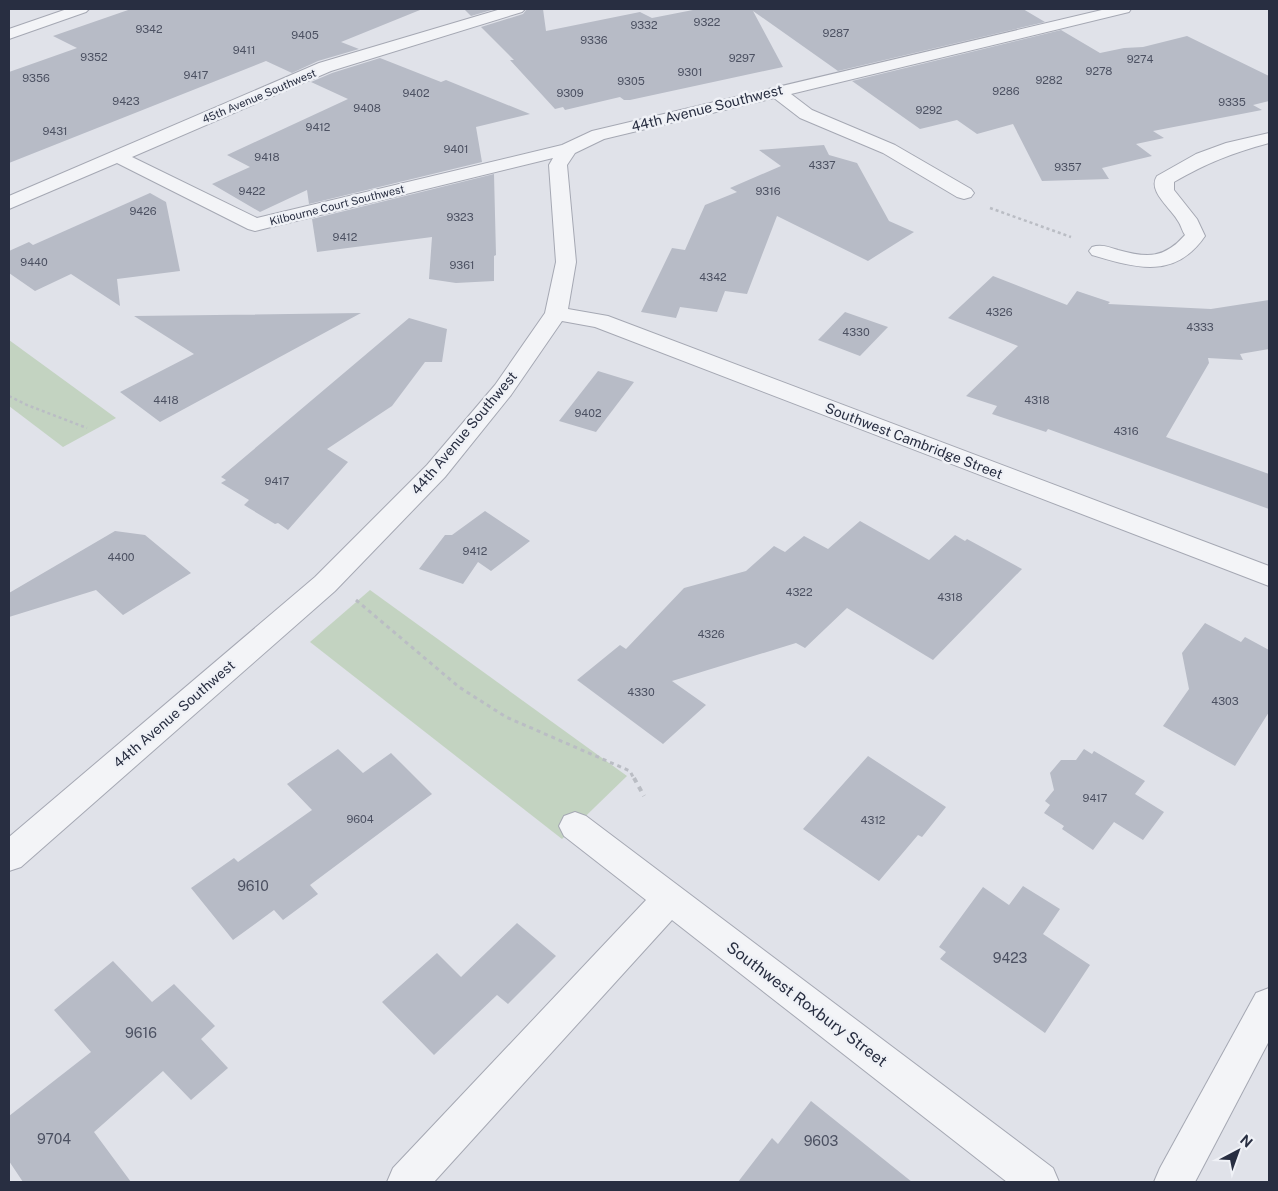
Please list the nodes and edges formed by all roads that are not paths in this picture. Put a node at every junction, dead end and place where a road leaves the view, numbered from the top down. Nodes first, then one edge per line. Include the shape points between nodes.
1 (81, 9) edge
2 (517, 9) edge
3 (1124, 9) edge
4 (9, 34) edge
5 (776, 91) junction
6 (1269, 138) edge
7 (568, 150) junction
8 (119, 157) junction
9 (964, 193) dead end
10 (9, 203) edge
11 (1099, 250) road end
12 (556, 314) junction
13 (1269, 576) edge
14 (575, 826) dead end
15 (12, 845) edge
16 (669, 899) junction
17 (1269, 1005) edge
18 (407, 1182) edge
19 (1040, 1182) edge
20 (1174, 1182) edge

1 - 4 street
2 - 8 street, 45th Avenue Southwest via 325,68
3 - 5 street, 44th Avenue Southwest
5 - 7 street, 44th Avenue Southwest via 598,136
5 - 9 street via 806,114 889,149
6 - 11 street via 1203,158 1164,180 1165,191 1187,219 1195,236 1186,248 1166,260 1140,262
7 - 8 street, Kilbourne Court Southwest via 255,225
7 - 12 street, 44th Avenue Southwest via 558,166 566,262
8 - 10 street, 45th Avenue Southwest
12 - 13 street, Southwest Cambridge Street via 600,320
12 - 15 street, 44th Avenue Southwest via 503,390 436,471 325,584
14 - 16 street, Southwest Roxbury Street
16 - 18 street
16 - 19 street, Southwest Roxbury Street
17 - 20 street

